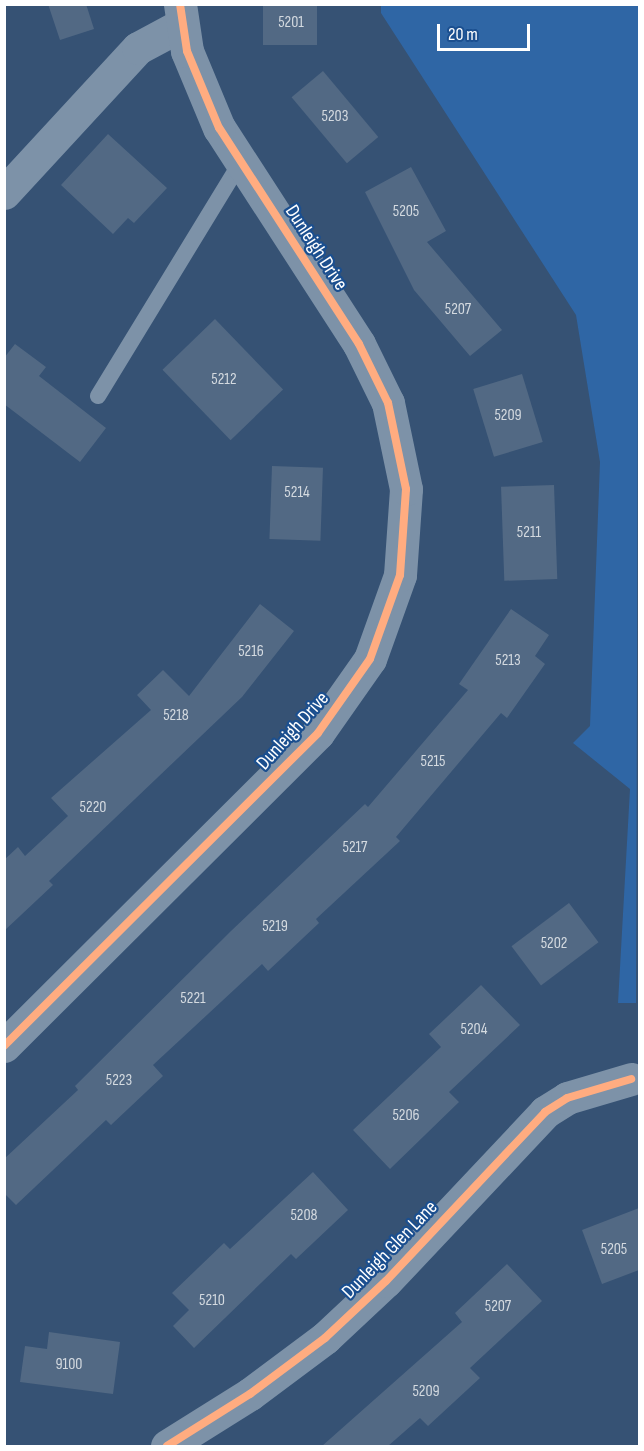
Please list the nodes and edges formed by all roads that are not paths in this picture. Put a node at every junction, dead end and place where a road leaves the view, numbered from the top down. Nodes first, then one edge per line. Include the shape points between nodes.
1 (180, 15) edge
2 (241, 162) junction
3 (4, 193) edge
4 (98, 396) dead end
5 (4, 1046) edge
6 (631, 1079) dead end
7 (167, 1446) edge

1 - 2 street, Dunleigh Drive via 200,89
1 - 3 street via 138,48
2 - 4 lane
2 - 5 street, Dunleigh Drive via 359,344 388,403 406,489 400,575 370,659 318,733
6 - 7 street, Dunleigh Glen Lane via 567,1098 545,1112 386,1281 325,1338 250,1394

